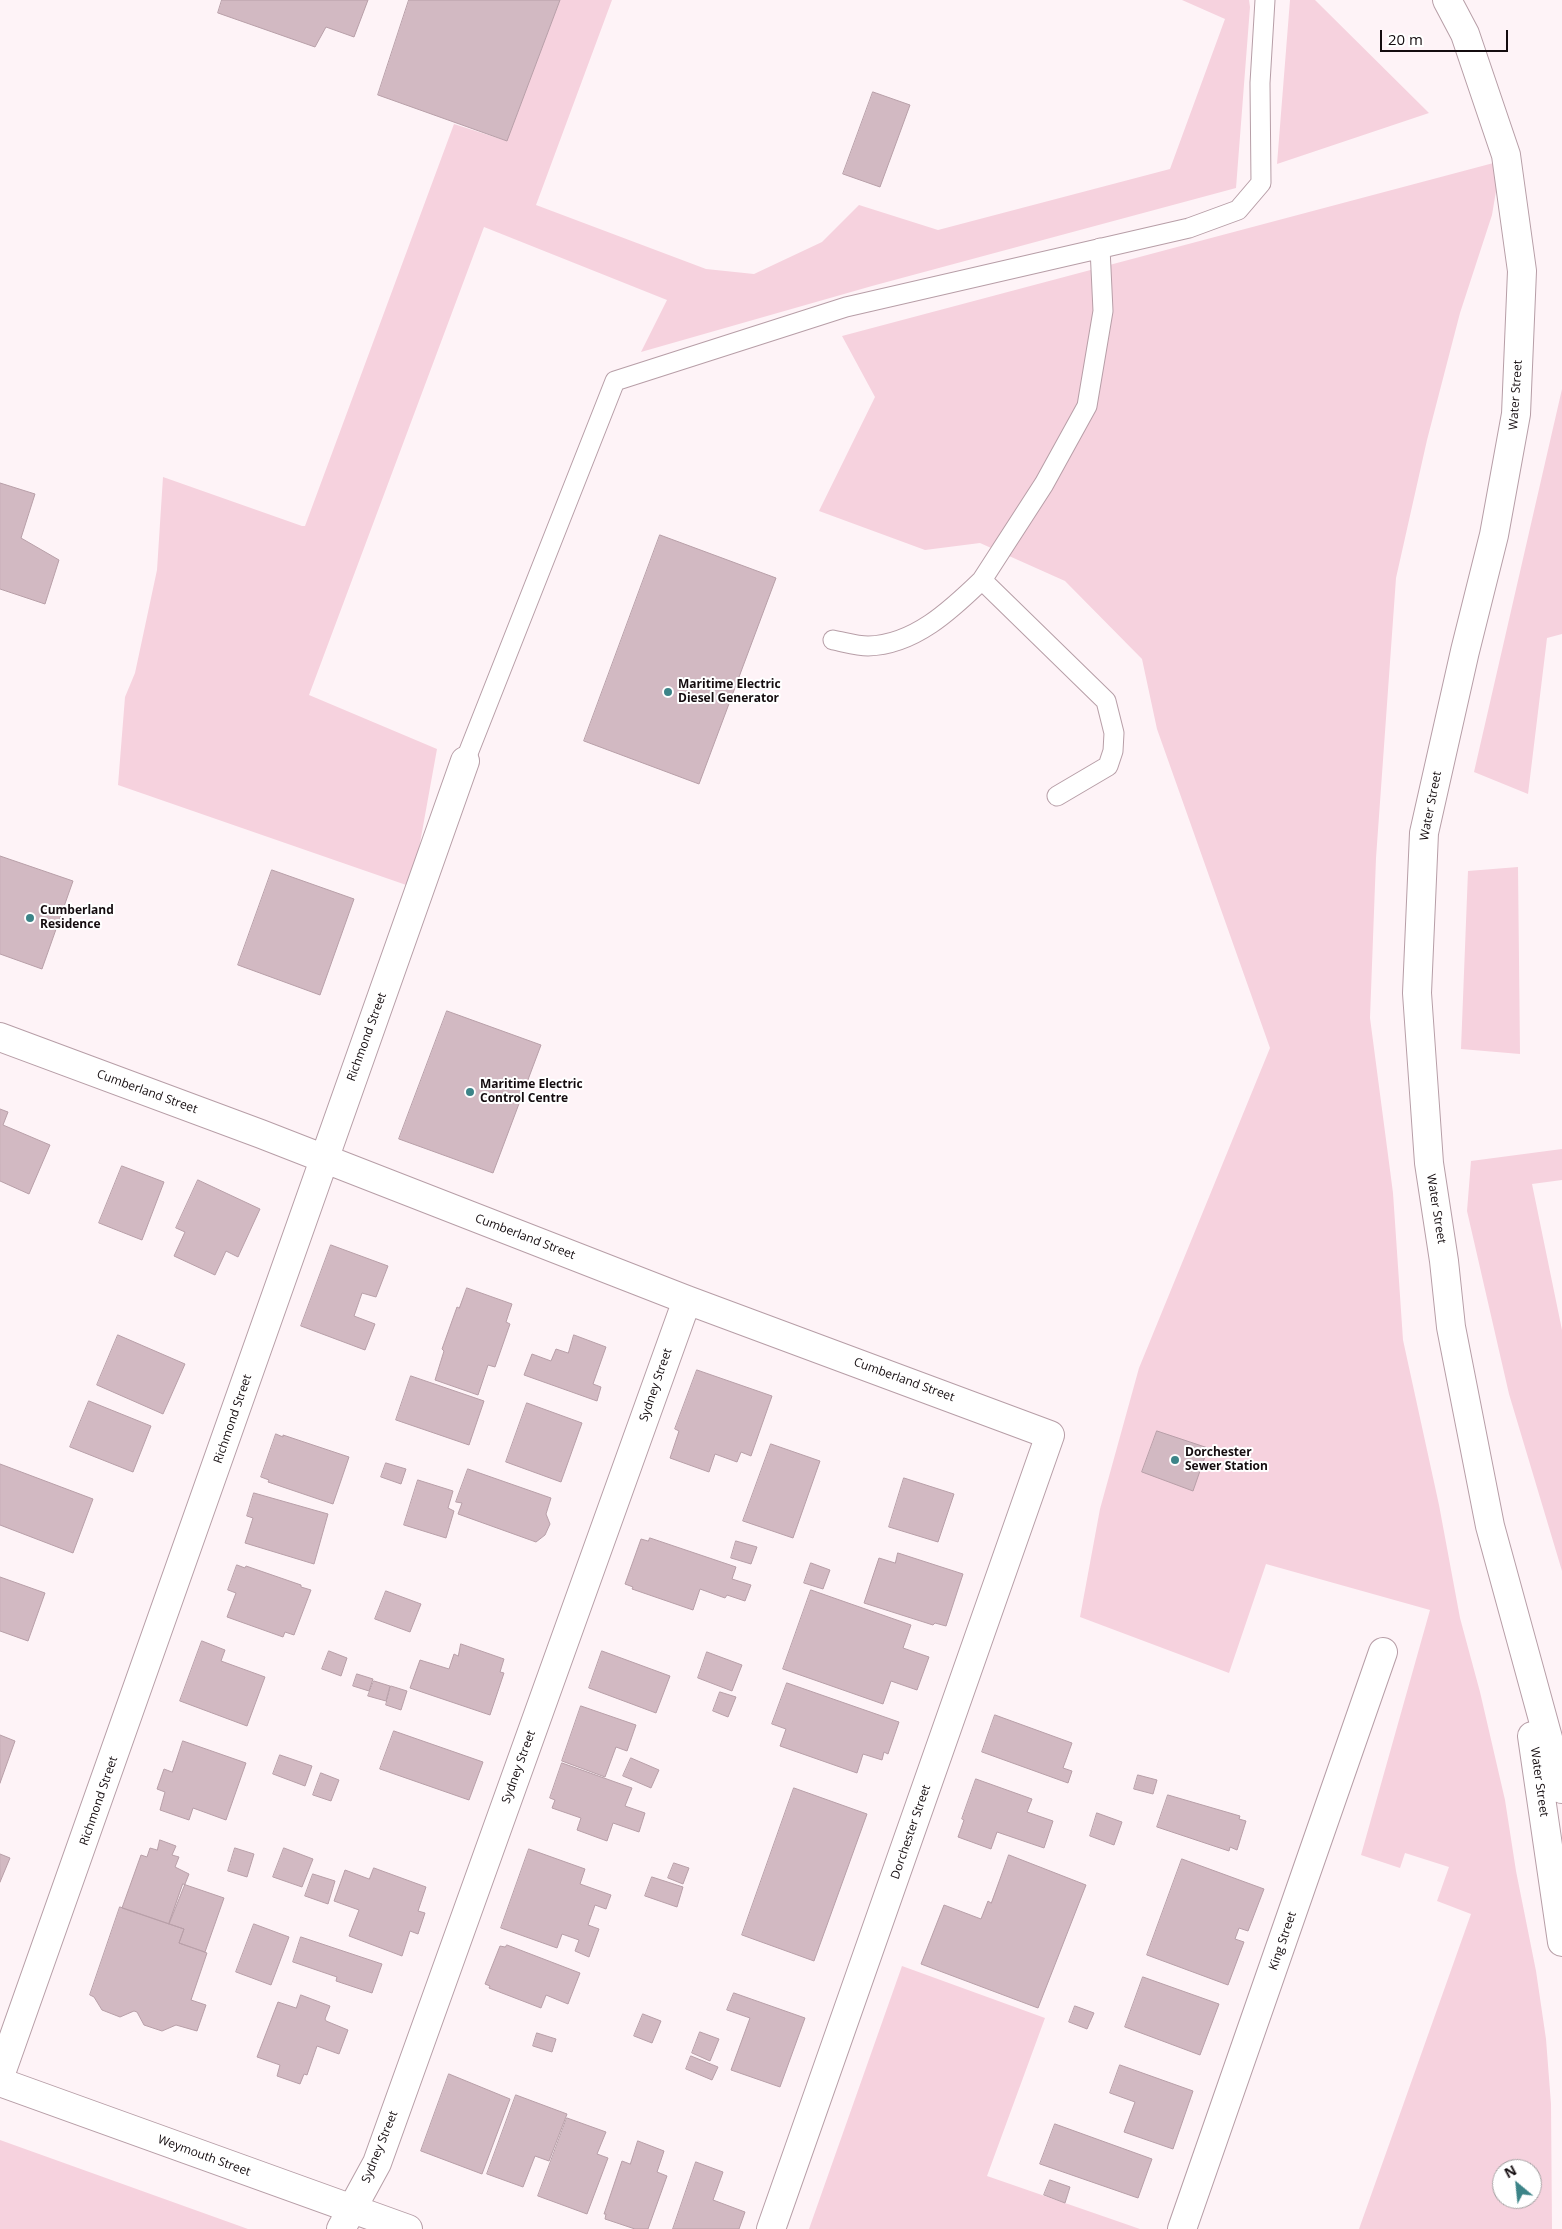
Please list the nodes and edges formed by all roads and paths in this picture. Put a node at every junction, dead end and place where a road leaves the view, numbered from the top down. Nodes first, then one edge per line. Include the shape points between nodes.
1 (1265, 0) edge
2 (1447, 0) edge
3 (1100, 248) junction
4 (982, 580) junction
5 (833, 640) dead end
6 (466, 761) joint
7 (1056, 796) dead end
8 (0, 1037) edge
9 (324, 1159) junction
10 (687, 1300) junction
11 (1050, 1435) joint
12 (1516, 1623) junction
13 (1383, 1652) dead end
14 (1562, 1789) edge
15 (1562, 1942) edge
16 (0, 2076) edge
17 (0, 2082) edge
18 (347, 2219) edge
19 (408, 2229) edge
20 (771, 2229) edge
21 (1182, 2229) edge

1 - 3 lane via 1260,83 1261,183 1238,210 1189,228
2 - 12 street, Water Street via 1465,34 1506,155 1522,271 1516,414 1494,535 1424,833 1417,993 1429,1162 1451,1327 1490,1526
3 - 4 lane via 1103,311 1086,406 1044,484
3 - 6 lane via 846,307 615,381
4 - 5 lane via 928,626 897,641 867,646
4 - 7 lane via 1106,702 1114,733 1108,766
6 - 9 street, Richmond Street
8 - 9 street, Cumberland Street
9 - 10 street, Cumberland Street
9 - 16 street, Richmond Street
10 - 11 street, Cumberland Street
10 - 18 street, Sydney Street via 377,2163
11 - 20 street, Dorchester Street
12 - 14 street, Water Street
12 - 15 street, Water Street
13 - 21 street, King Street
17 - 18 street, Weymouth Street
18 - 19 street, Weymouth Street

